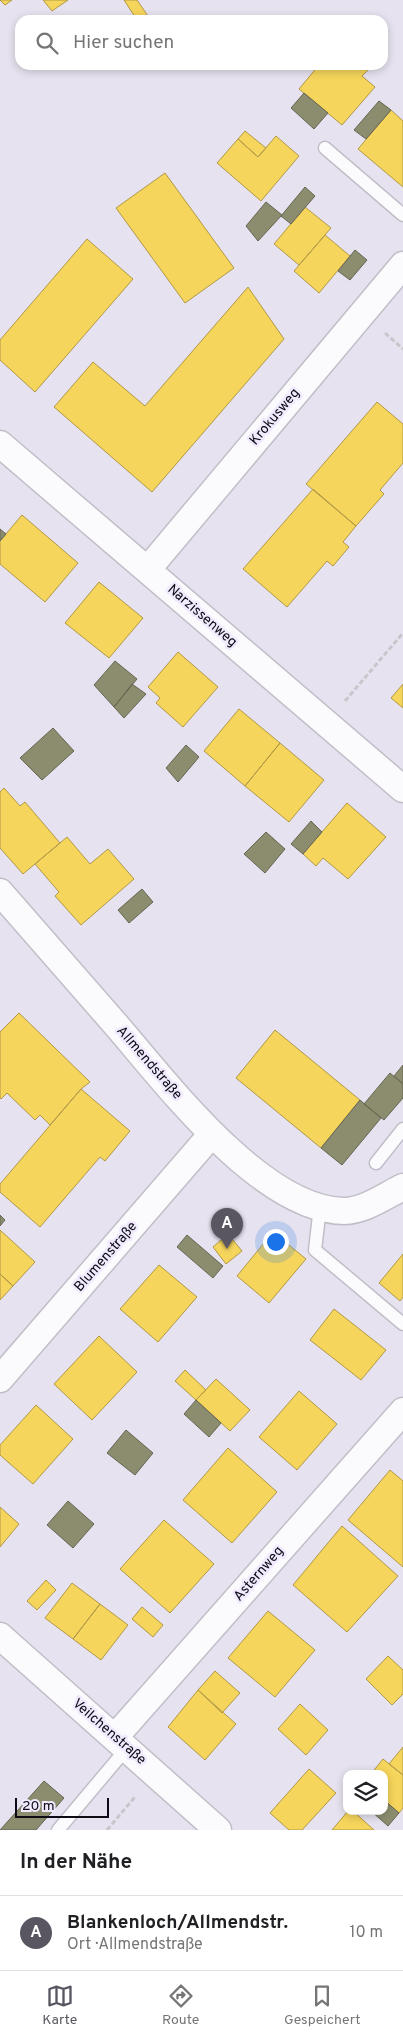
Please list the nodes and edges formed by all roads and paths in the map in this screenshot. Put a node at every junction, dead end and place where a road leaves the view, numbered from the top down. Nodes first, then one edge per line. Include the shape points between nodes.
1 (325, 148) dead end
2 (403, 215) edge
3 (403, 265) edge
4 (0, 444) edge
5 (148, 569) junction
6 (403, 633) edge
7 (326, 723) junction
8 (403, 789) edge
9 (0, 892) edge
10 (403, 1129) edge
11 (211, 1135) junction
12 (376, 1163) dead end
13 (403, 1187) edge
14 (320, 1207) junction
15 (403, 1324) edge
16 (0, 1379) edge
17 (403, 1411) edge
18 (0, 1636) edge
19 (121, 1742) junction
20 (156, 1773) junction
21 (58, 1830) edge
22 (107, 1830) edge
23 (218, 1830) edge

1 - 2 lane
3 - 5 street, Krokusweg
4 - 5 street, Narzissenweg
5 - 7 street, Narzissenweg
6 - 7 path
7 - 8 street, Narzissenweg
9 - 11 street, Allmendstraße
10 - 12 lane
11 - 14 street, Allmendstraße via 269,1183
11 - 16 street, Blumenstraße
13 - 14 street, Allmendstraße via 359,1208 344,1211
14 - 15 lane via 315,1250
17 - 19 street, Asternweg
18 - 19 street, Veilchenstraße
19 - 20 street, Veilchenstraße
19 - 21 lane
20 - 22 path
20 - 23 street, Veilchenstraße

